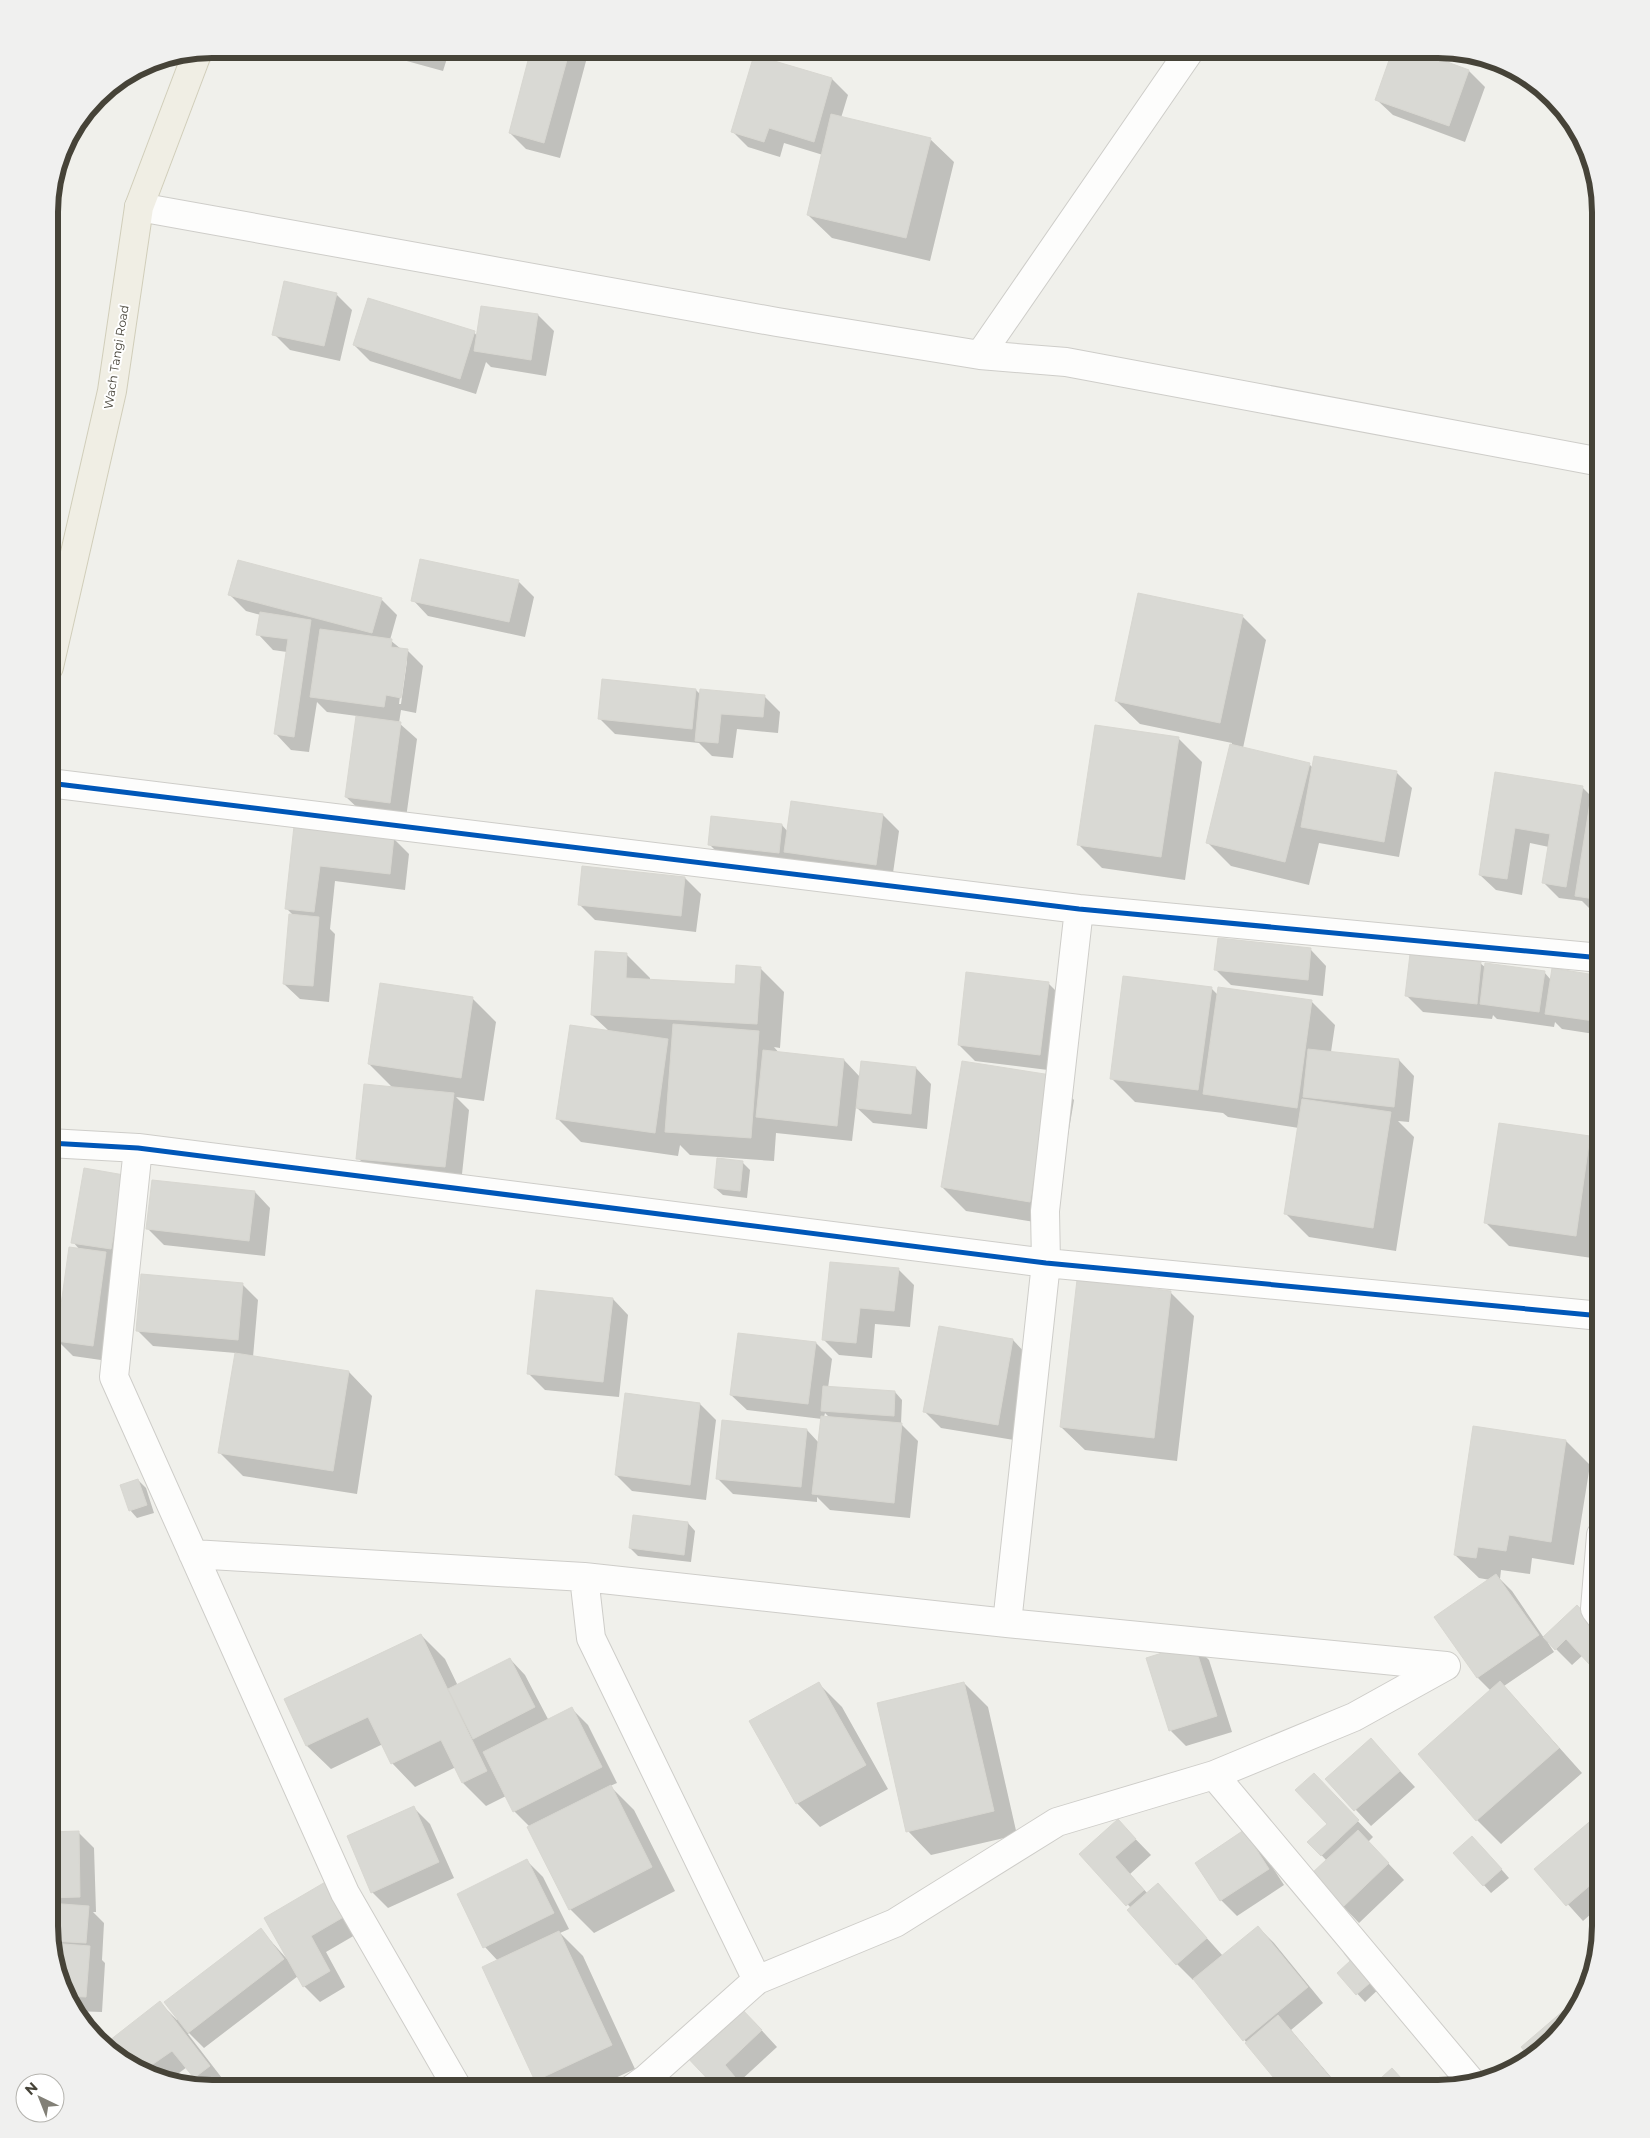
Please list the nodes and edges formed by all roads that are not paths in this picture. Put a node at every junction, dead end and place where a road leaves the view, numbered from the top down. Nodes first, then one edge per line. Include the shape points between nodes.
1 (1185, 58) edge
2 (195, 59) edge
3 (139, 207) junction
4 (980, 355) junction
5 (1592, 460) edge
6 (58, 628) edge
7 (58, 784) edge
8 (1079, 909) junction
9 (1592, 957) edge
10 (58, 1144) edge
11 (138, 1148) junction
12 (1046, 1263) junction
13 (1592, 1315) edge
14 (193, 1554) junction
15 (584, 1577) junction
16 (1007, 1622) junction
17 (1214, 1775) junction
18 (757, 1980) junction
19 (1467, 2077) edge
20 (453, 2080) edge
21 (651, 2080) edge

1 - 4 street
2 - 3 main road, Wach Tangi Road
3 - 4 street via 777,322
3 - 6 main road, Wach Tangi Road via 112,391
4 - 5 street via 1066,362
7 - 8 street
8 - 9 street
8 - 12 street via 1045,1210
10 - 11 street
11 - 12 street
11 - 14 street via 114,1377
12 - 13 street
12 - 16 street
14 - 15 street
14 - 20 street via 345,1894
15 - 16 street
15 - 18 street via 591,1638
16 - 17 street via 1446,1666 1354,1717
17 - 18 street via 1057,1822 895,1923
17 - 19 street
18 - 21 street

